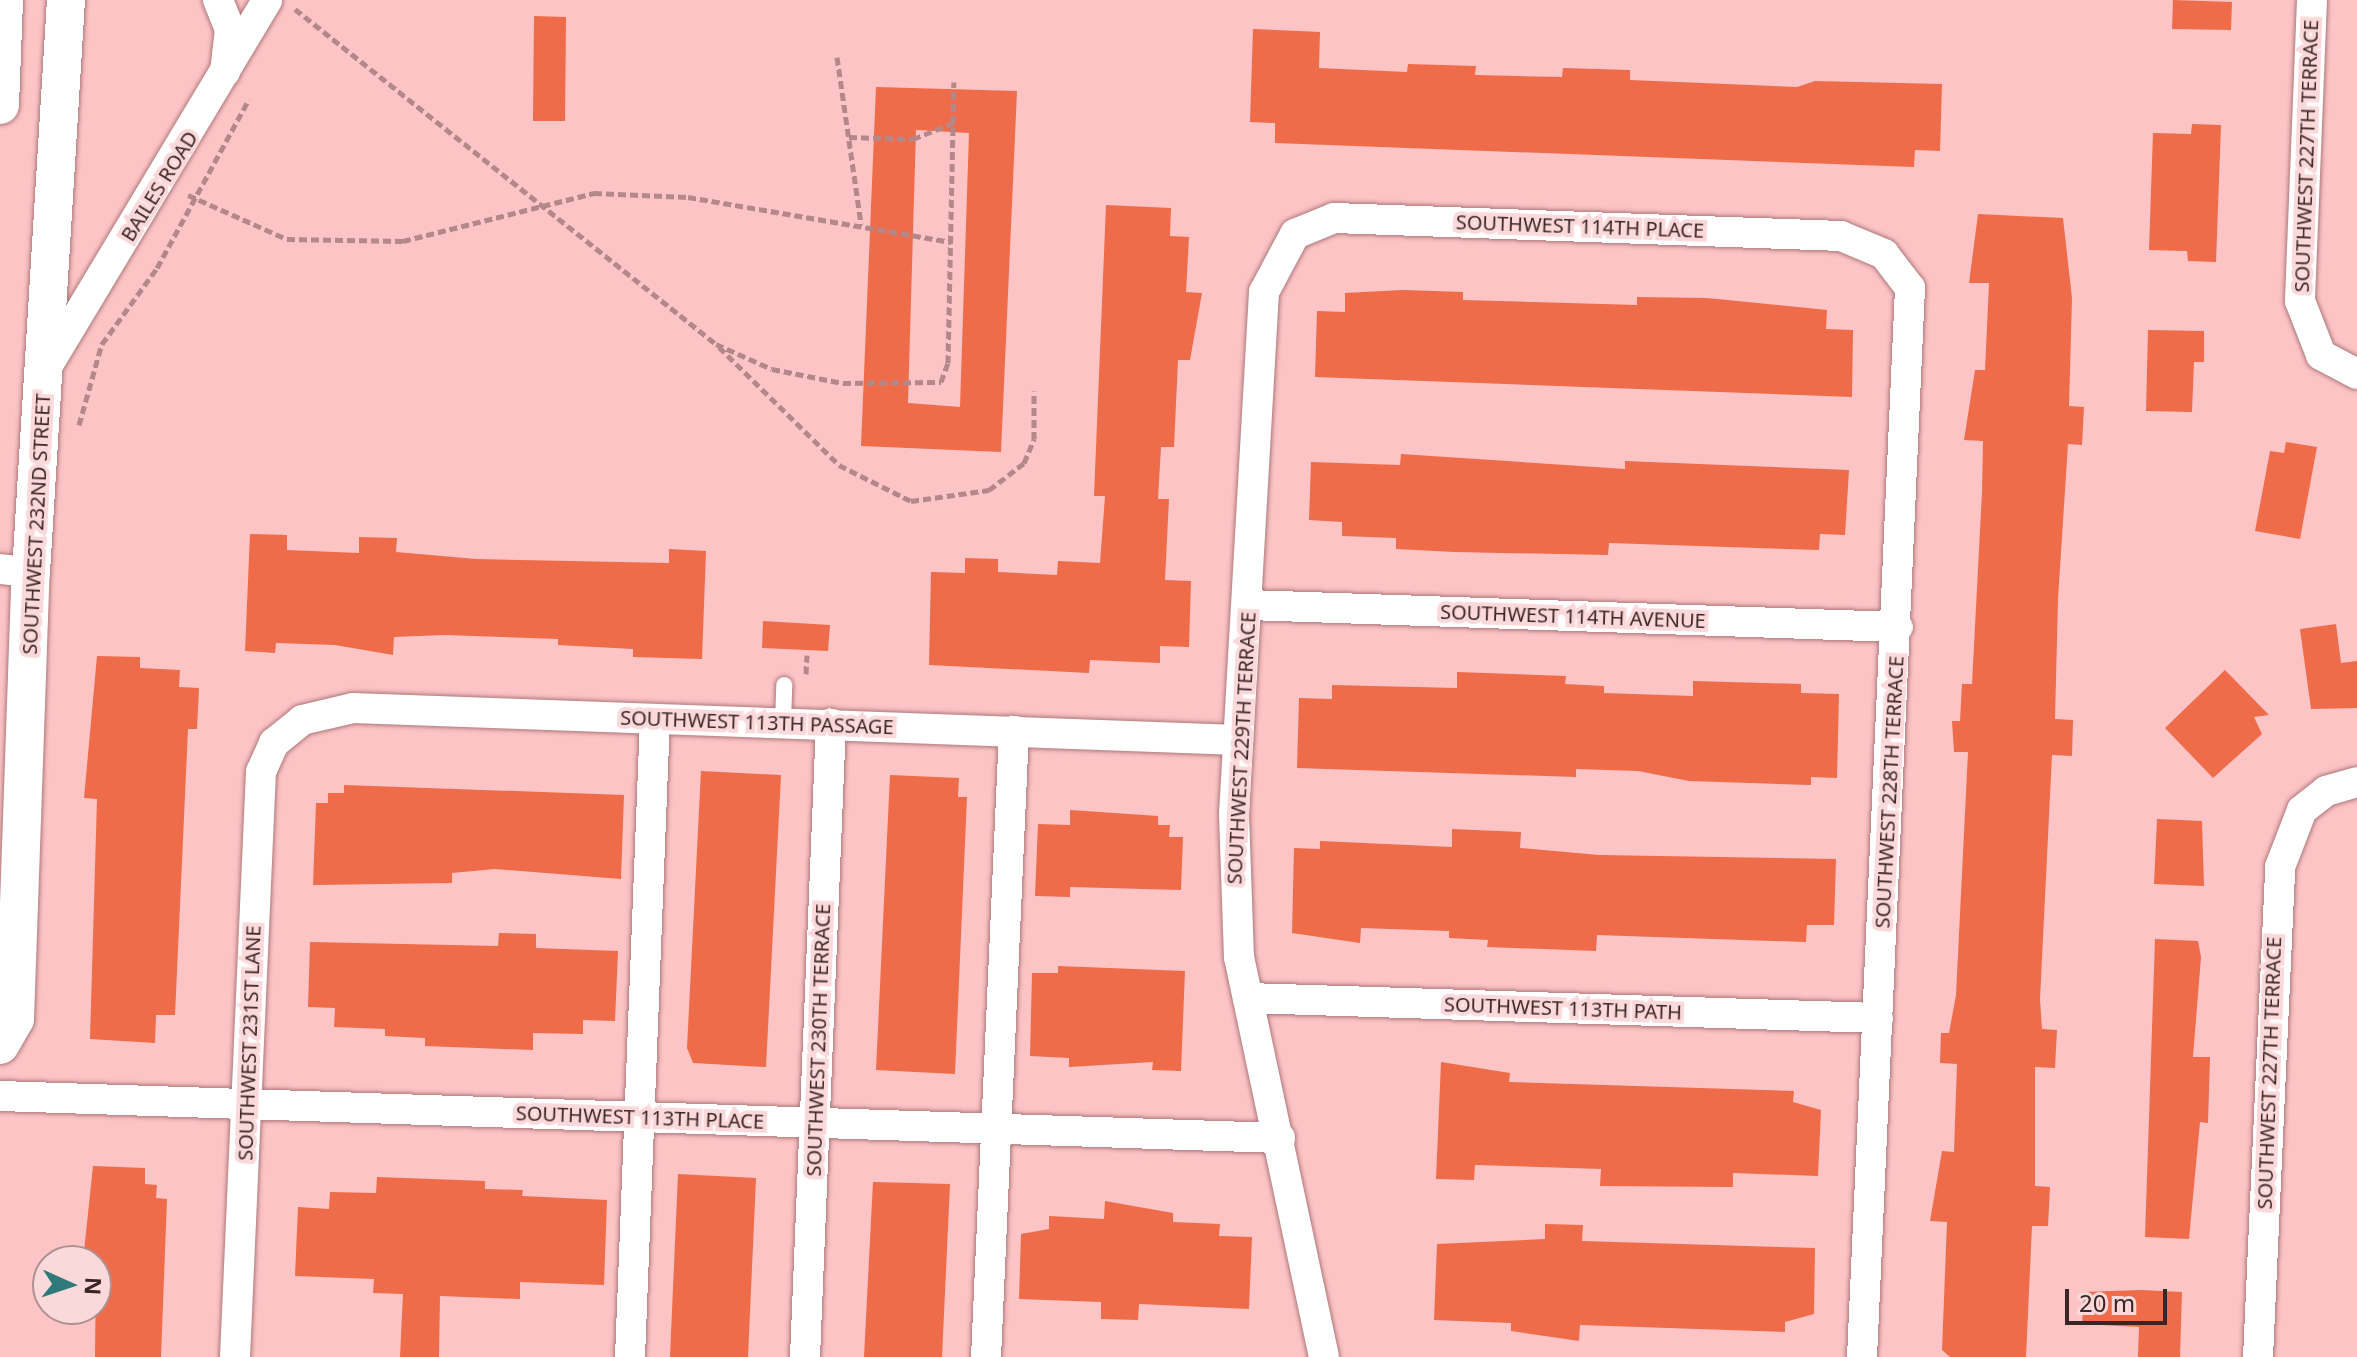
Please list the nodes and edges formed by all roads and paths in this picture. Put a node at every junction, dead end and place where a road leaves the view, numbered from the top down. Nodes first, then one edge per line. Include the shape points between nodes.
1 (4, 0) edge
2 (66, 0) edge
3 (218, 0) edge
4 (286, 0) edge
5 (2312, 0) edge
6 (285, 6) edge
7 (837, 57) dead end
8 (223, 82) junction
9 (954, 82) dead end
10 (254, 88) dead end
11 (0, 105) edge
12 (953, 123) junction
13 (849, 137) junction
14 (161, 182) junction
15 (196, 198) junction
16 (546, 207) junction
17 (861, 224) junction
18 (1295, 234) joint
19 (951, 242) junction
20 (1869, 244) joint
21 (99, 333) dead end
22 (102, 344) junction
23 (716, 344) junction
24 (45, 370) junction
25 (2357, 374) edge
26 (1034, 391) dead end
27 (77, 436) dead end
28 (15, 570) edge
29 (1248, 605) junction
30 (1898, 627) junction
31 (784, 685) dead end
32 (655, 719) junction
33 (783, 722) junction
34 (831, 724) junction
35 (1014, 731) junction
36 (282, 734) joint
37 (1238, 740) junction
38 (2357, 782) edge
39 (1248, 998) junction
40 (1878, 1018) junction
41 (0, 1045) edge
42 (0, 1096) edge
43 (247, 1102) junction
44 (641, 1117) junction
45 (815, 1124) junction
46 (997, 1131) junction
47 (1280, 1138) junction
48 (235, 1357) edge
49 (630, 1357) edge
50 (805, 1357) edge
51 (986, 1357) edge
52 (1324, 1357) edge
53 (1862, 1357) edge
54 (2258, 1357) edge

1 - 11 street
2 - 24 street, SOUTHWEST 232ND STREET
3 - 8 street via 230,29
4 - 6 path
5 - 25 street, SOUTHWEST 227TH TERRACE via 2300,301 2321,355
6 - 8 street, BAILES ROAD
6 - 16 path
7 - 13 path
8 - 14 street, BAILES ROAD
9 - 12 path
10 - 15 path
12 - 13 path via 913,139
12 - 19 path
13 - 17 path
14 - 15 path
14 - 24 street, BAILES ROAD
15 - 16 path via 302,240 403,241
15 - 22 path
16 - 17 path via 594,193 688,197 764,215
16 - 23 path
17 - 19 path
18 - 20 street, SOUTHWEST 114TH PLACE via 1334,218 1831,235
18 - 29 street, SOUTHWEST 229TH TERRACE via 1264,292
19 - 23 path via 948,363 941,382 843,383 772,369
20 - 30 street, SOUTHWEST 228TH TERRACE via 1904,278 1912,301
21 - 22 path
22 - 27 path
23 - 26 path via 839,465 911,501 989,490 1024,463 1034,439
24 - 28 street, SOUTHWEST 232ND STREET
28 - 41 street, SOUTHWEST 232ND STREET via 15,1019
29 - 30 street, SOUTHWEST 114TH AVENUE
29 - 37 street, SOUTHWEST 229TH TERRACE
30 - 40 street, SOUTHWEST 228TH TERRACE
31 - 33 lane
32 - 33 street, SOUTHWEST 113TH PASSAGE
32 - 36 street, SOUTHWEST 113TH PASSAGE via 353,708 314,714
32 - 44 street
33 - 34 street, SOUTHWEST 113TH PASSAGE
34 - 35 street, SOUTHWEST 113TH PASSAGE
34 - 45 street, SOUTHWEST 230TH TERRACE
35 - 37 street, SOUTHWEST 113TH PASSAGE
35 - 46 street
36 - 43 street, SOUTHWEST 231ST LANE via 266,754 260,783
37 - 39 street, SOUTHWEST 229TH TERRACE via 1233,906
38 - 54 street, SOUTHWEST 227TH TERRACE via 2312,799 2289,832 2277,892
39 - 40 street, SOUTHWEST 113TH PATH
39 - 47 street, SOUTHWEST 229TH TERRACE
40 - 53 street, SOUTHWEST 228TH TERRACE
42 - 43 street, SOUTHWEST 113TH PLACE
43 - 44 street, SOUTHWEST 113TH PLACE
43 - 48 street, SOUTHWEST 231ST LANE
44 - 45 street, SOUTHWEST 113TH PLACE
44 - 49 street
45 - 46 street, SOUTHWEST 113TH PLACE
45 - 50 street, SOUTHWEST 230TH TERRACE
46 - 47 street, SOUTHWEST 113TH PLACE
46 - 51 street
47 - 52 street, SOUTHWEST 229TH TERRACE

